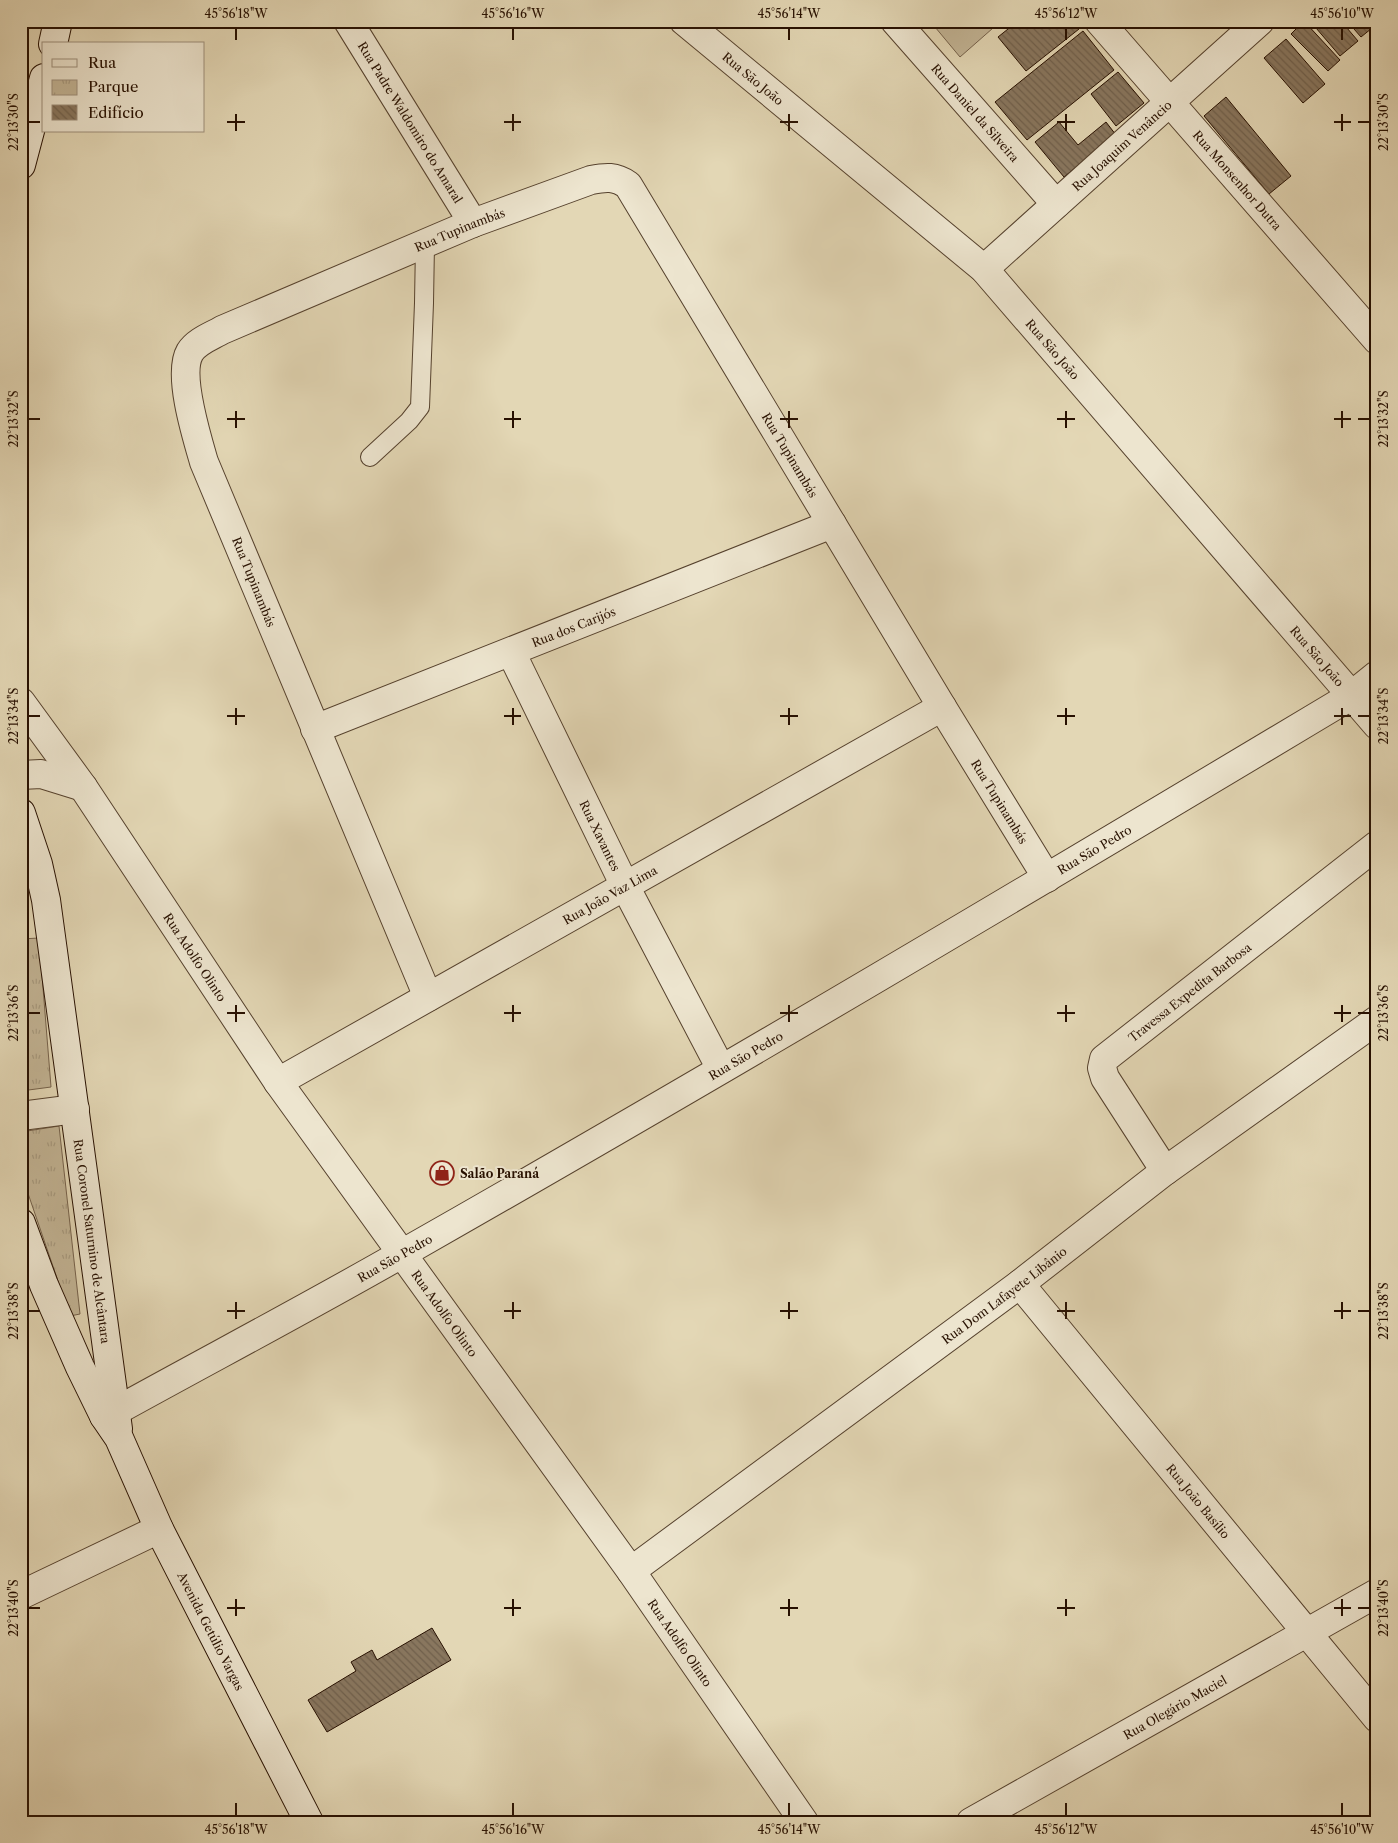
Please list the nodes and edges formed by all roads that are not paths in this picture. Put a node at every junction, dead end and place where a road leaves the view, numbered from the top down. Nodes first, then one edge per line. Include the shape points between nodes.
1 (58, 21) edge
2 (348, 21) edge
3 (684, 21) edge
4 (895, 21) edge
5 (1099, 21) edge
6 (1260, 21) edge
7 (53, 42) edge
8 (42, 86) edge
9 (1170, 102) junction
10 (21, 165) edge
11 (1056, 204) junction
12 (473, 223) junction
13 (425, 244) junction
14 (984, 269) junction
15 (1377, 340) edge
16 (370, 457) dead end
17 (832, 524) junction
18 (511, 652) junction
19 (1377, 675) edge
20 (1351, 696) junction
21 (21, 702) edge
22 (942, 707) junction
23 (1377, 725) edge
24 (315, 729) junction
25 (21, 775) edge
26 (83, 788) junction
27 (21, 813) edge
28 (1377, 845) edge
29 (1047, 878) junction
30 (624, 886) junction
31 (428, 997) junction
32 (1377, 1020) edge
33 (721, 1069) junction
34 (278, 1082) junction
35 (75, 1109) junction
36 (21, 1116) edge
37 (1165, 1171) junction
38 (21, 1223) edge
39 (402, 1254) junction
40 (1020, 1284) junction
41 (113, 1422) junction
42 (159, 1529) junction
43 (631, 1571) junction
44 (1377, 1593) edge
45 (21, 1596) edge
46 (1307, 1633) junction
47 (1377, 1718) edge
48 (308, 1822) edge
49 (804, 1822) edge
50 (971, 1822) edge

1 - 7 street
2 - 12 street, Rua Padre Waldomiro do Amaral
3 - 14 street, Rua São João
4 - 11 street, Rua Daniel da Silveira
5 - 9 street, Rua Monsenhor Dutra
6 - 9 street, Rua Joaquim Venâncio
8 - 10 street
9 - 11 street, Rua Joaquim Venâncio
9 - 15 street, Rua Monsenhor Dutra
11 - 14 street, Rua Joaquim Venâncio
12 - 13 street, Rua Tupinambás
12 - 17 street, Rua Tupinambás via 591,180 618,178 628,185
13 - 16 lane via 420,407 410,421
13 - 24 street, Rua Tupinambás via 202,340 190,352 186,367 194,427 204,462
14 - 20 street, Rua São João
17 - 18 street, Rua dos Carijós
17 - 22 street, Rua Tupinambás
18 - 24 street, Rua dos Carijós
18 - 30 street, Rua Xavantes
19 - 20 street, Rua São Pedro
20 - 23 street, Rua São João
20 - 29 street, Rua São Pedro
21 - 26 street, Rua Adolfo Olinto
22 - 29 street, Rua Tupinambás
22 - 30 street, Rua João Vaz Lima
24 - 31 street, Rua Tupinambás
25 - 26 street via 41,774
26 - 34 street, Rua Adolfo Olinto
27 - 35 street, Rua Coronel Saturnino de Alcântara via 46,900
28 - 37 street, Travessa Expedita Barbosa via 1104,1059 1105,1078
29 - 33 street, Rua São Pedro
30 - 31 street, Rua João Vaz Lima
30 - 33 street, Rua Xavantes
31 - 34 street, Rua João Vaz Lima
32 - 37 street, Rua Dom Lafayete Libânio
33 - 39 street, Rua São Pedro
34 - 39 street, Rua Adolfo Olinto
35 - 36 street
35 - 41 street, Rua Coronel Saturnino de Alcântara
37 - 40 street, Rua Dom Lafayete Libânio
38 - 41 street via 80,1367
39 - 41 street, Rua São Pedro
39 - 43 street, Rua Adolfo Olinto
40 - 43 street, Rua Dom Lafayete Libânio
40 - 46 street, Rua João Basílio
41 - 42 street, Avenida Getúlio Vargas
42 - 45 street
42 - 48 street, Avenida Getúlio Vargas
43 - 49 street, Rua Adolfo Olinto
44 - 46 street, Rua Olegário Maciel
46 - 47 street, Rua João Basílio
46 - 50 street, Rua Olegário Maciel

